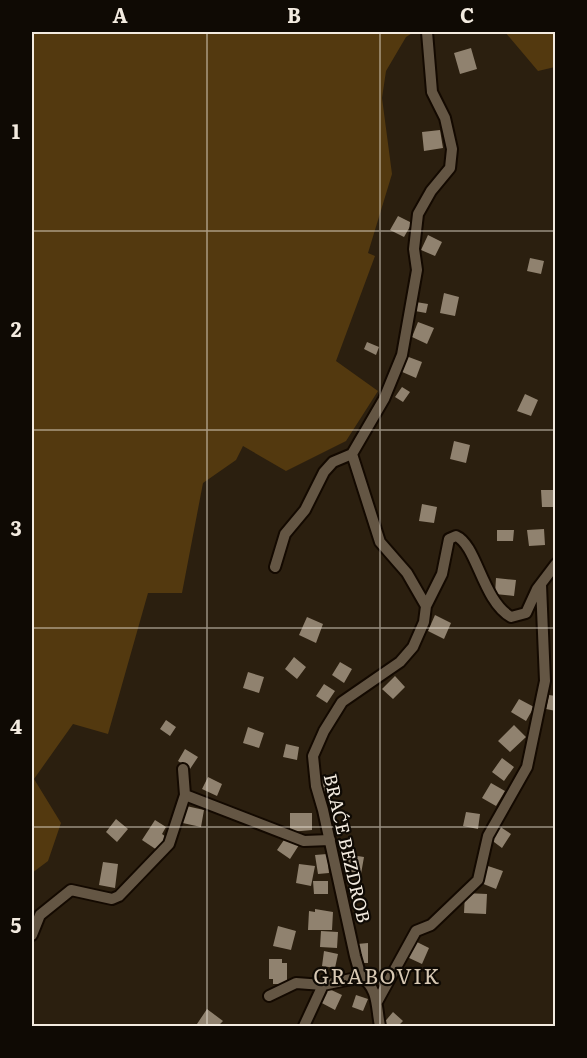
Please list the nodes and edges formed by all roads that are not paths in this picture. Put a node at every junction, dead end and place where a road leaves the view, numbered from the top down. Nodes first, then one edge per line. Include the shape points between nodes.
1 (427, 32) edge
2 (352, 454) junction
3 (555, 564) edge
4 (275, 567) dead end
5 (541, 582) junction
6 (426, 606) junction
7 (183, 770) dead end
8 (185, 795) junction
9 (330, 840) junction
10 (32, 934) edge
11 (362, 977) junction
12 (324, 985) junction
13 (269, 996) dead end
14 (377, 1002) junction
15 (304, 1026) edge
16 (380, 1026) edge

1 - 2 street via 432,92 445,118 452,150 450,168 418,214 414,249 417,270 402,355 384,399
2 - 4 street via 333,462 324,472 305,510 285,534
2 - 6 street via 380,542 407,573
3 - 5 street
5 - 6 street, BRAĆE BEZDROB via 526,614 511,617 490,596 466,543 462,538 452,537 446,543 437,589
5 - 14 street via 545,681 527,767 488,836 478,880 431,925 416,931
6 - 9 street, BRAĆE BEZDROB via 413,647 400,662 342,702 316,745 314,773
7 - 8 street
8 - 9 street via 304,841
8 - 10 street via 169,844 119,896 112,899 71,890 40,915
9 - 11 street, BRAĆE BEZDROB
11 - 12 street
11 - 14 street, BRAĆE BEZDROB via 369,982
12 - 13 street via 296,983
12 - 15 street
14 - 16 street, BRAĆE BEZDROB

